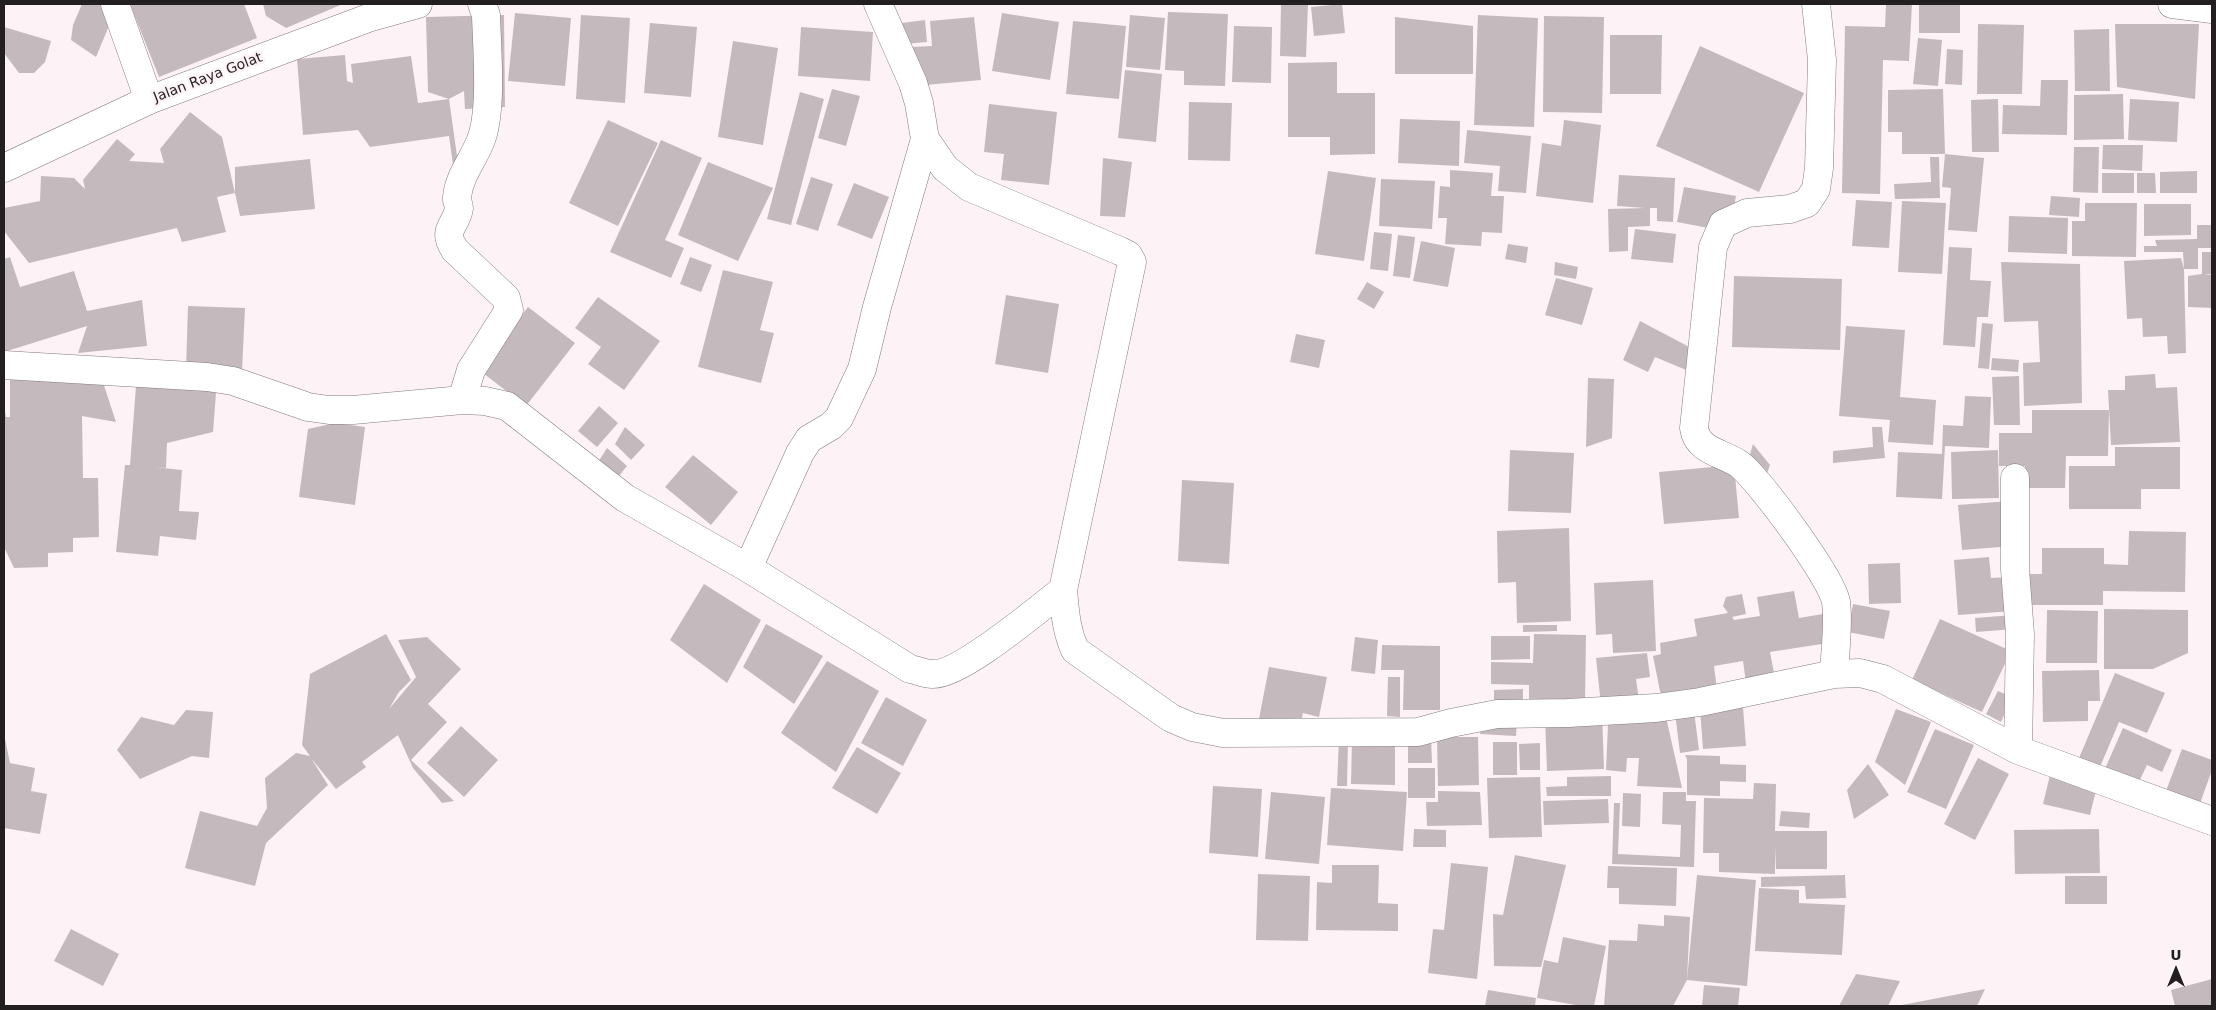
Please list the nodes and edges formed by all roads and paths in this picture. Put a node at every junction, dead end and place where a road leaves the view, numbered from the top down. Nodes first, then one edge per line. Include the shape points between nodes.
1 (114, 4) edge
2 (418, 4) edge
3 (482, 4) edge
4 (878, 4) edge
5 (1816, 4) edge
6 (2172, 4) edge
7 (2212, 8) edge
8 (148, 100) junction
9 (925, 139) junction
10 (4, 168) edge
11 (4, 365) edge
12 (462, 400) junction
13 (2015, 478) dead end
14 (748, 568) junction
15 (1063, 590) junction
16 (1834, 674) junction
17 (2018, 750) junction
18 (2212, 821) edge

1 - 8 street
2 - 8 street, Jalan Raya Golat via 371,17
3 - 12 street via 486,16 486,109 482,137 466,168 456,198 459,208 449,231 449,241 506,298 509,310 471,370
4 - 9 street via 913,83
5 - 16 street via 1822,60 1816,189 1807,203 1790,209 1747,213 1723,224 1713,246 1694,428 1698,441 1744,469 1773,502 1826,576 1836,602
6 - 7 street
8 - 10 street, Jalan Raya Golat
9 - 14 street via 862,368 838,418 809,439 800,453
9 - 15 street via 945,168 969,187 1120,251 1132,262
11 - 12 street via 207,377 233,382 308,407 329,410
12 - 14 street via 507,406 625,498
13 - 17 street via 2015,569 2020,634
14 - 15 street via 910,668 933,674 952,670 977,654
15 - 16 street via 1068,636 1075,650 1171,718 1192,727 1223,733 1418,732 1497,714 1578,713 1700,702
16 - 17 street via 1860,673 1883,679
17 - 18 street

